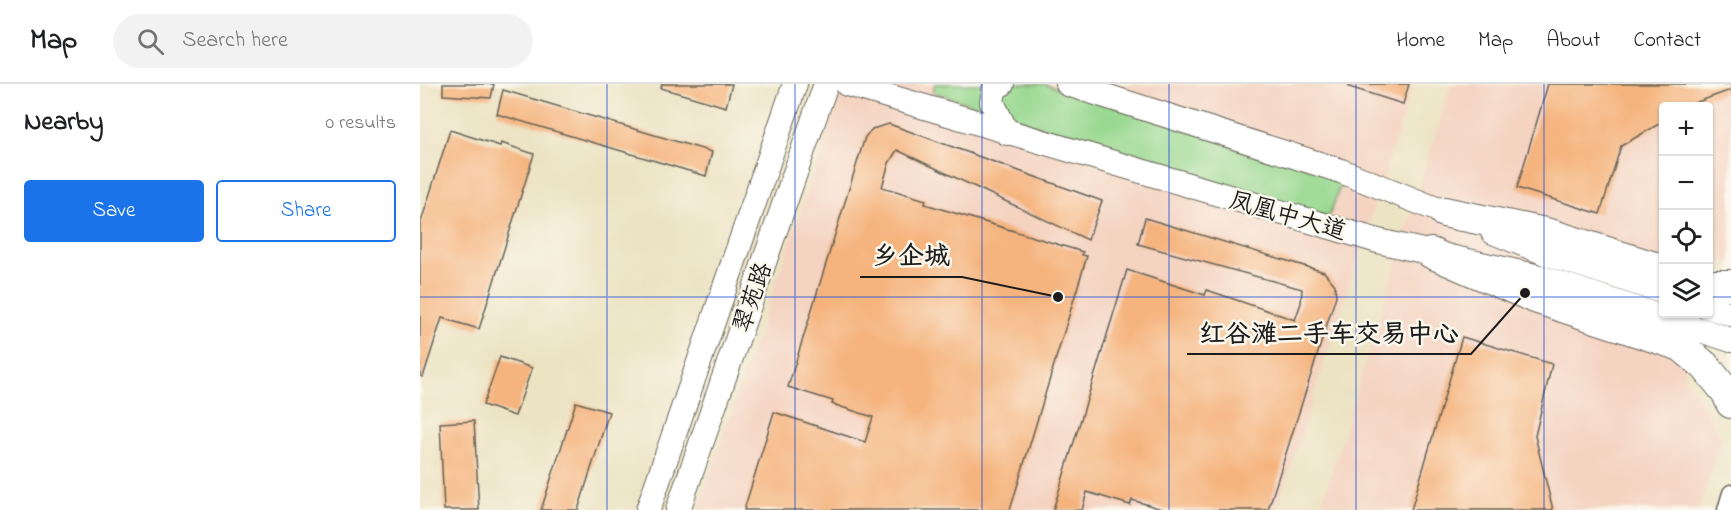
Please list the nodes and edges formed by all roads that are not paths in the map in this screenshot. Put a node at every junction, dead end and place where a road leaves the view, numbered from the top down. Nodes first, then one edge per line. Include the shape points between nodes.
1 (795, 84) edge
2 (826, 84) edge
3 (847, 84) edge
4 (1002, 84) edge
5 (1068, 84) edge
6 (1007, 133) junction
7 (1444, 212) junction
8 (1431, 253) junction
9 (1659, 268) edge
10 (1713, 285) edge
11 (1731, 285) edge
12 (1659, 290) edge
13 (1713, 309) edge
14 (1731, 314) edge
15 (1731, 340) edge
16 (1731, 403) edge
17 (1731, 494) edge
18 (648, 510) edge
19 (678, 510) edge
20 (1726, 510) edge

1 - 18 main road, 翠苑路
2 - 19 main road, 翠苑路
3 - 6 main road, 凤凰中大道
4 - 6 main road via 996,86 992,102
5 - 7 main road via 1341,171
6 - 8 main road, 凤凰中大道
7 - 9 highway via 1550,234
7 - 12 main road via 1548,254
8 - 15 main road, 凤凰中大道 via 1540,277
8 - 16 highway via 1535,298 1681,346 1705,366
10 - 11 highway
13 - 14 main road
17 - 20 street

